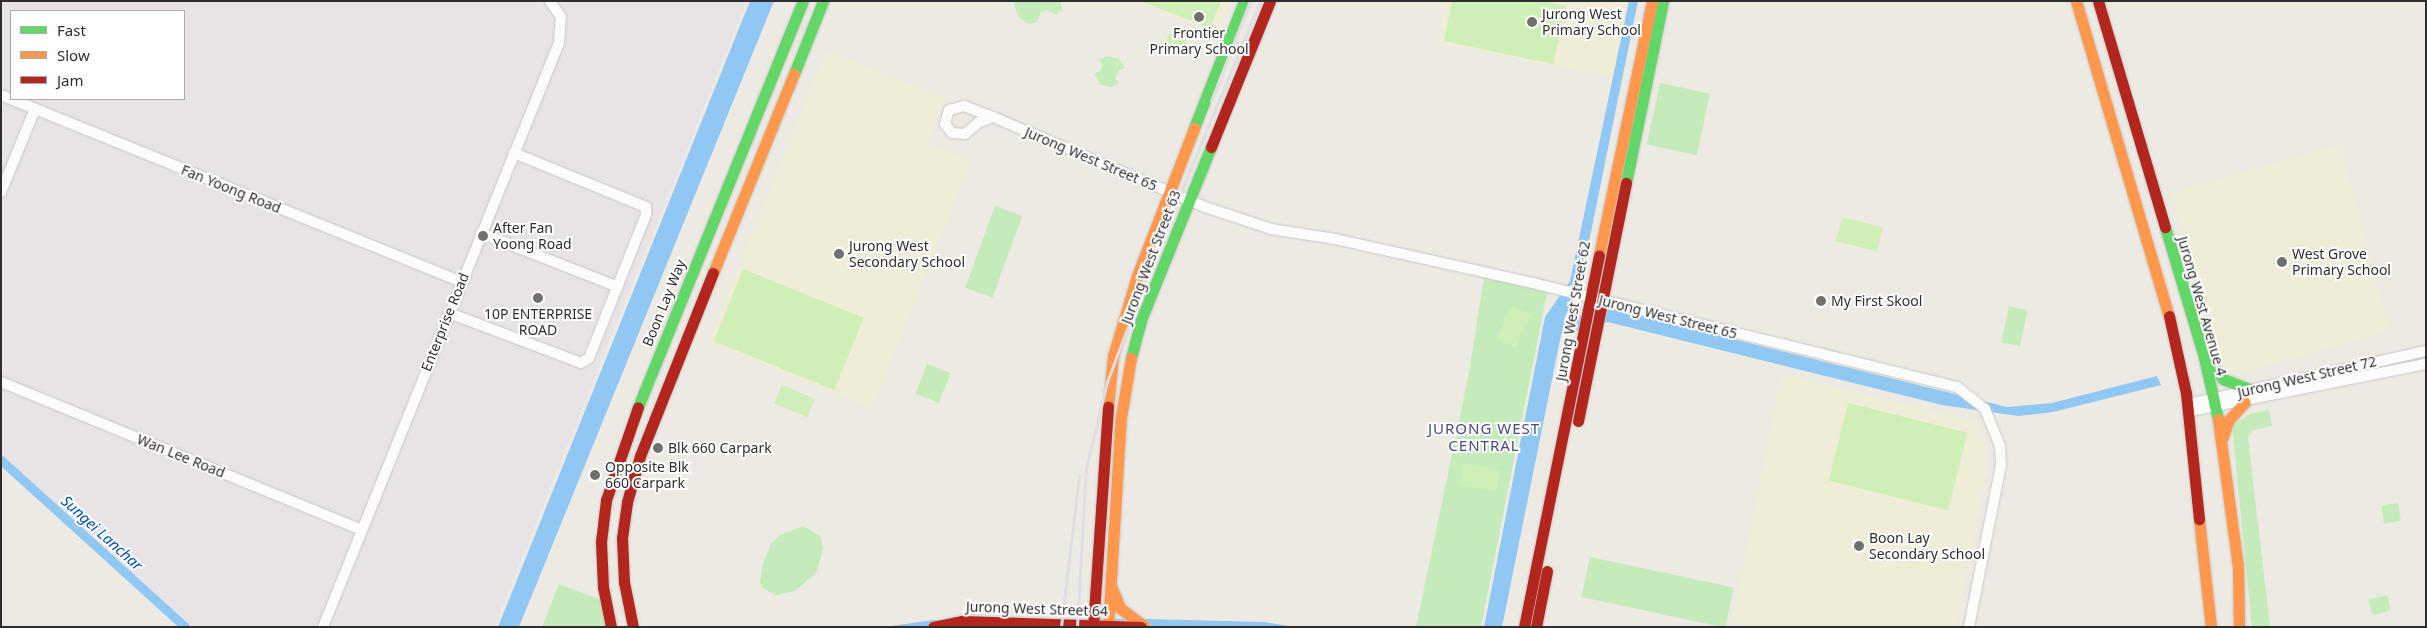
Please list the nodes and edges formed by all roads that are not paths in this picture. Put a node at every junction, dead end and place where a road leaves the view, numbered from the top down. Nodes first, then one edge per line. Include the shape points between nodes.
1 (550, 1) edge
2 (803, 1) edge
3 (824, 1) edge
4 (1244, 1) edge
5 (1270, 1) edge
6 (1652, 1) edge
7 (1663, 1) edge
8 (2076, 1) edge
9 (2098, 1) edge
10 (13, 100) edge
11 (35, 109) junction
12 (993, 118) dead end
13 (514, 153) junction
14 (1, 192) edge
15 (1169, 192) junction
16 (1189, 200) junction
17 (481, 234) junction
18 (461, 282) junction
19 (618, 287) junction
20 (1597, 299) junction
21 (449, 313) junction
22 (2426, 351) edge
23 (2204, 357) junction
24 (2426, 364) edge
25 (1, 382) edge
26 (2250, 390) junction
27 (2245, 402) junction
28 (2213, 403) junction
29 (2189, 408) junction
30 (2222, 439) junction
31 (362, 530) junction
32 (1110, 577) junction
33 (1093, 626) edge
34 (1108, 626) edge
35 (323, 627) edge
36 (610, 627) edge
37 (633, 627) edge
38 (933, 627) edge
39 (1141, 627) edge
40 (1146, 627) edge
41 (1524, 627) edge
42 (1536, 627) edge
43 (1969, 627) edge
44 (2210, 627) edge
45 (2239, 627) edge

1 - 13 street, Enterprise Road via 561,17 559,43
2 - 36 street, Boon Lay Way via 622,449 606,500 601,542 603,587
3 - 37 street via 640,456 627,502 622,538 624,582
4 - 15 street, Jurong West Street 63
5 - 16 street, Jurong West Street 63
6 - 20 street, Jurong West Street 62 via 1620,145
7 - 20 street, Jurong West Street 62
8 - 29 street via 2173,329
9 - 23 street, Jurong West Avenue 4
10 - 11 street, Fan Yoong Road
11 - 14 street
11 - 18 street, Fan Yoong Road
12 - 15 street, Jurong West Street 65
13 - 17 street, Enterprise Road
13 - 19 street via 646,207 646,215
15 - 16 street, Jurong West Street 65
15 - 33 street, Jurong West Street 63 via 1126,307 1113,356 1098,506
16 - 20 street, Jurong West Street 65 via 1271,228 1431,259
16 - 32 street, Jurong West Street 63 via 1141,320 1128,371 1121,417
17 - 18 street, Enterprise Road
17 - 19 street
18 - 21 street, Enterprise Road
19 - 21 street via 585,362
20 - 41 street, Jurong West Street 62
20 - 42 street, Jurong West Street 62
20 - 43 street, Jurong West Street 65 via 1938,381 1973,397 1994,425 2001,466
21 - 31 street, Enterprise Road
22 - 26 street, Jurong West Street 72
23 - 26 street via 2223,379
23 - 28 street, Jurong West Avenue 4
24 - 27 street, Jurong West Street 72
25 - 31 street, Wan Lee Road
26 - 28 street, Jurong West Street 72
27 - 28 street, Jurong West Street 72
27 - 30 street via 2228,420
28 - 29 street, Jurong West Street 72
28 - 30 street, Jurong West Avenue 4
29 - 44 street
30 - 45 street, Jurong West Avenue 4 via 2238,566
31 - 35 street, Enterprise Road
32 - 34 street, Jurong West Street 63
32 - 40 street via 1120,608
33 - 34 street, Jurong West Street 64
33 - 38 street, Jurong West Street 64 via 962,621
34 - 39 street, Jurong West Street 64

